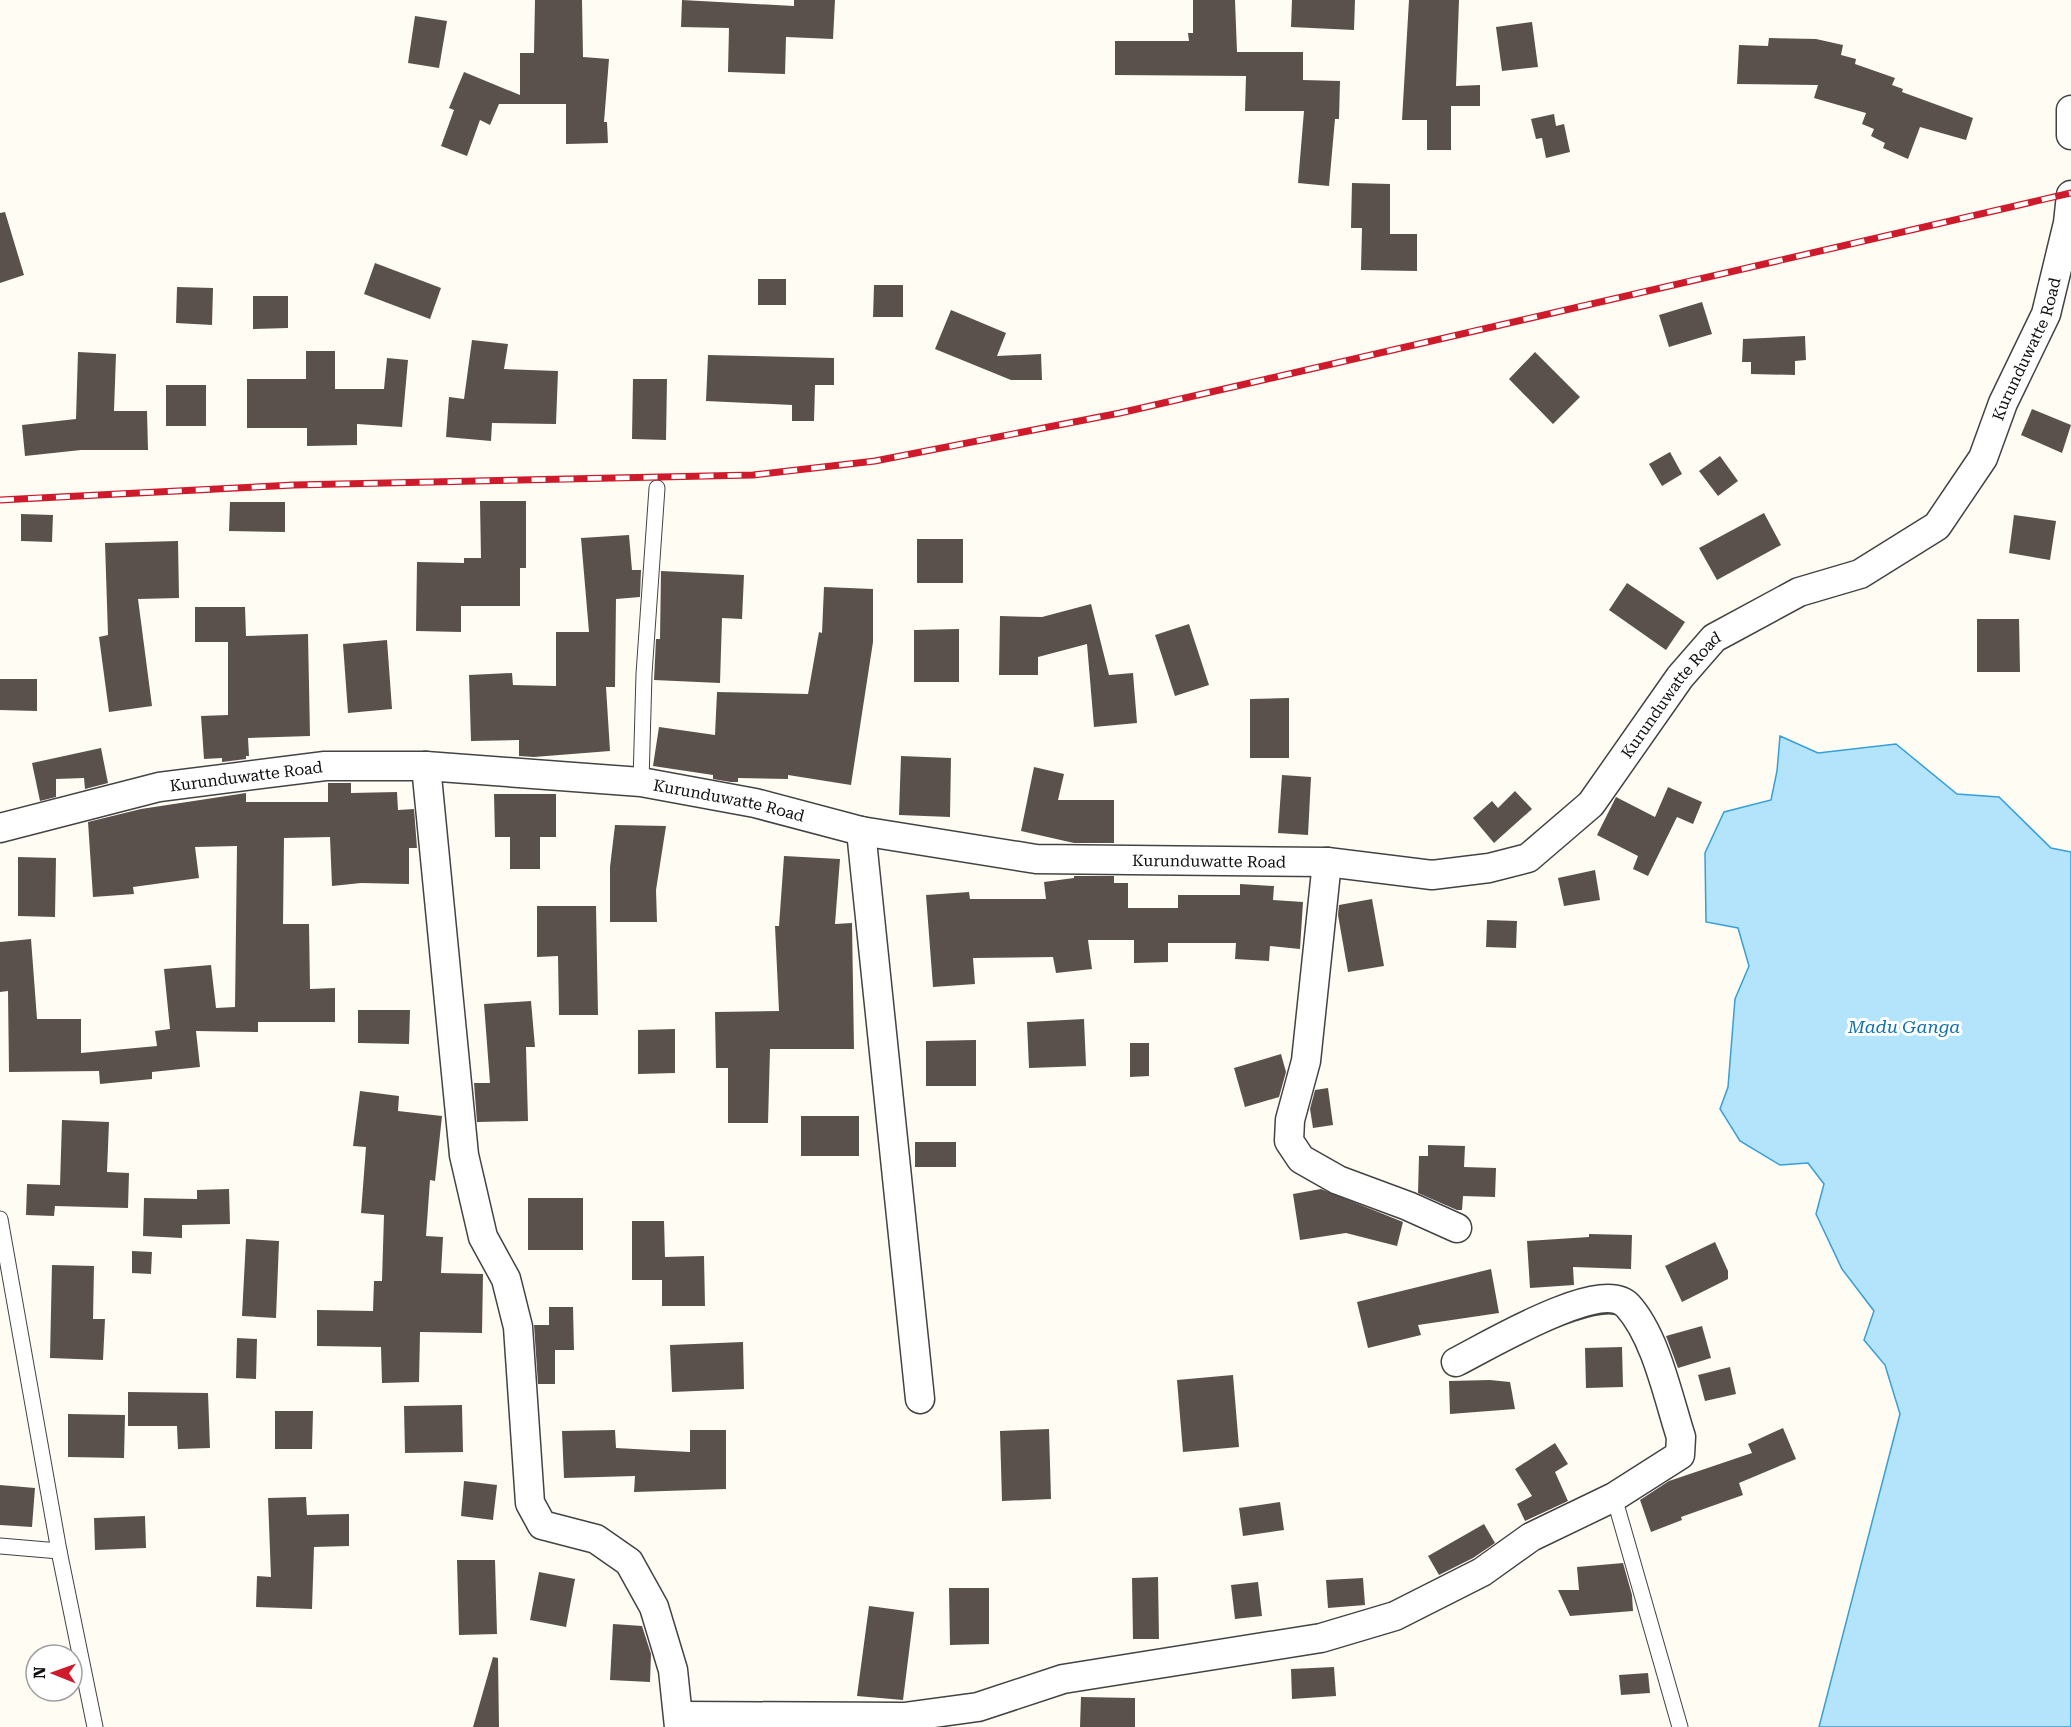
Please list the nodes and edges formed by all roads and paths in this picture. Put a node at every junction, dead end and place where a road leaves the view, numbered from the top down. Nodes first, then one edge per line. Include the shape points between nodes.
1 (2071, 110) edge
2 (2071, 135) edge
3 (2071, 195) edge
4 (2070, 223) edge
5 (657, 488) dead end
6 (426, 766) junction
7 (641, 782) junction
8 (0, 828) edge
9 (861, 831) junction
10 (1327, 862) junction
11 (0, 1219) edge
12 (1457, 1228) dead end
13 (1456, 1362) dead end
14 (920, 1399) dead end
15 (1614, 1497) junction
16 (0, 1546) edge
17 (59, 1551) junction
18 (679, 1722) edge
19 (95, 1727) edge
20 (1680, 1727) edge

1 - 2 street
3 - 4 street, Kurunduwatte Road
4 - 10 street, Kurunduwatte Road via 2046,314 2003,403 1983,458 1937,526 1860,574 1799,592 1714,638 1680,677 1591,804 1528,858 1489,868 1432,875
5 - 7 lane
6 - 7 street, Kurunduwatte Road
6 - 8 street, Kurunduwatte Road via 325,766 159,787
6 - 18 street via 464,1155 483,1237 506,1279 518,1327 530,1503 542,1526 596,1539 629,1562 654,1607 673,1670
7 - 9 street, Kurunduwatte Road via 754,803
9 - 10 street, Kurunduwatte Road via 1036,860
9 - 14 street
10 - 12 street via 1306,1061 1290,1120 1289,1141 1301,1158 1338,1180
11 - 17 lane
13 - 15 street via 1565,1308 1602,1297 1627,1304 1645,1330 1682,1447 1680,1455
15 - 18 street via 1531,1537 1482,1572 1395,1616 1321,1638 1063,1679 978,1707 904,1717
15 - 20 lane
16 - 17 lane
17 - 19 lane

